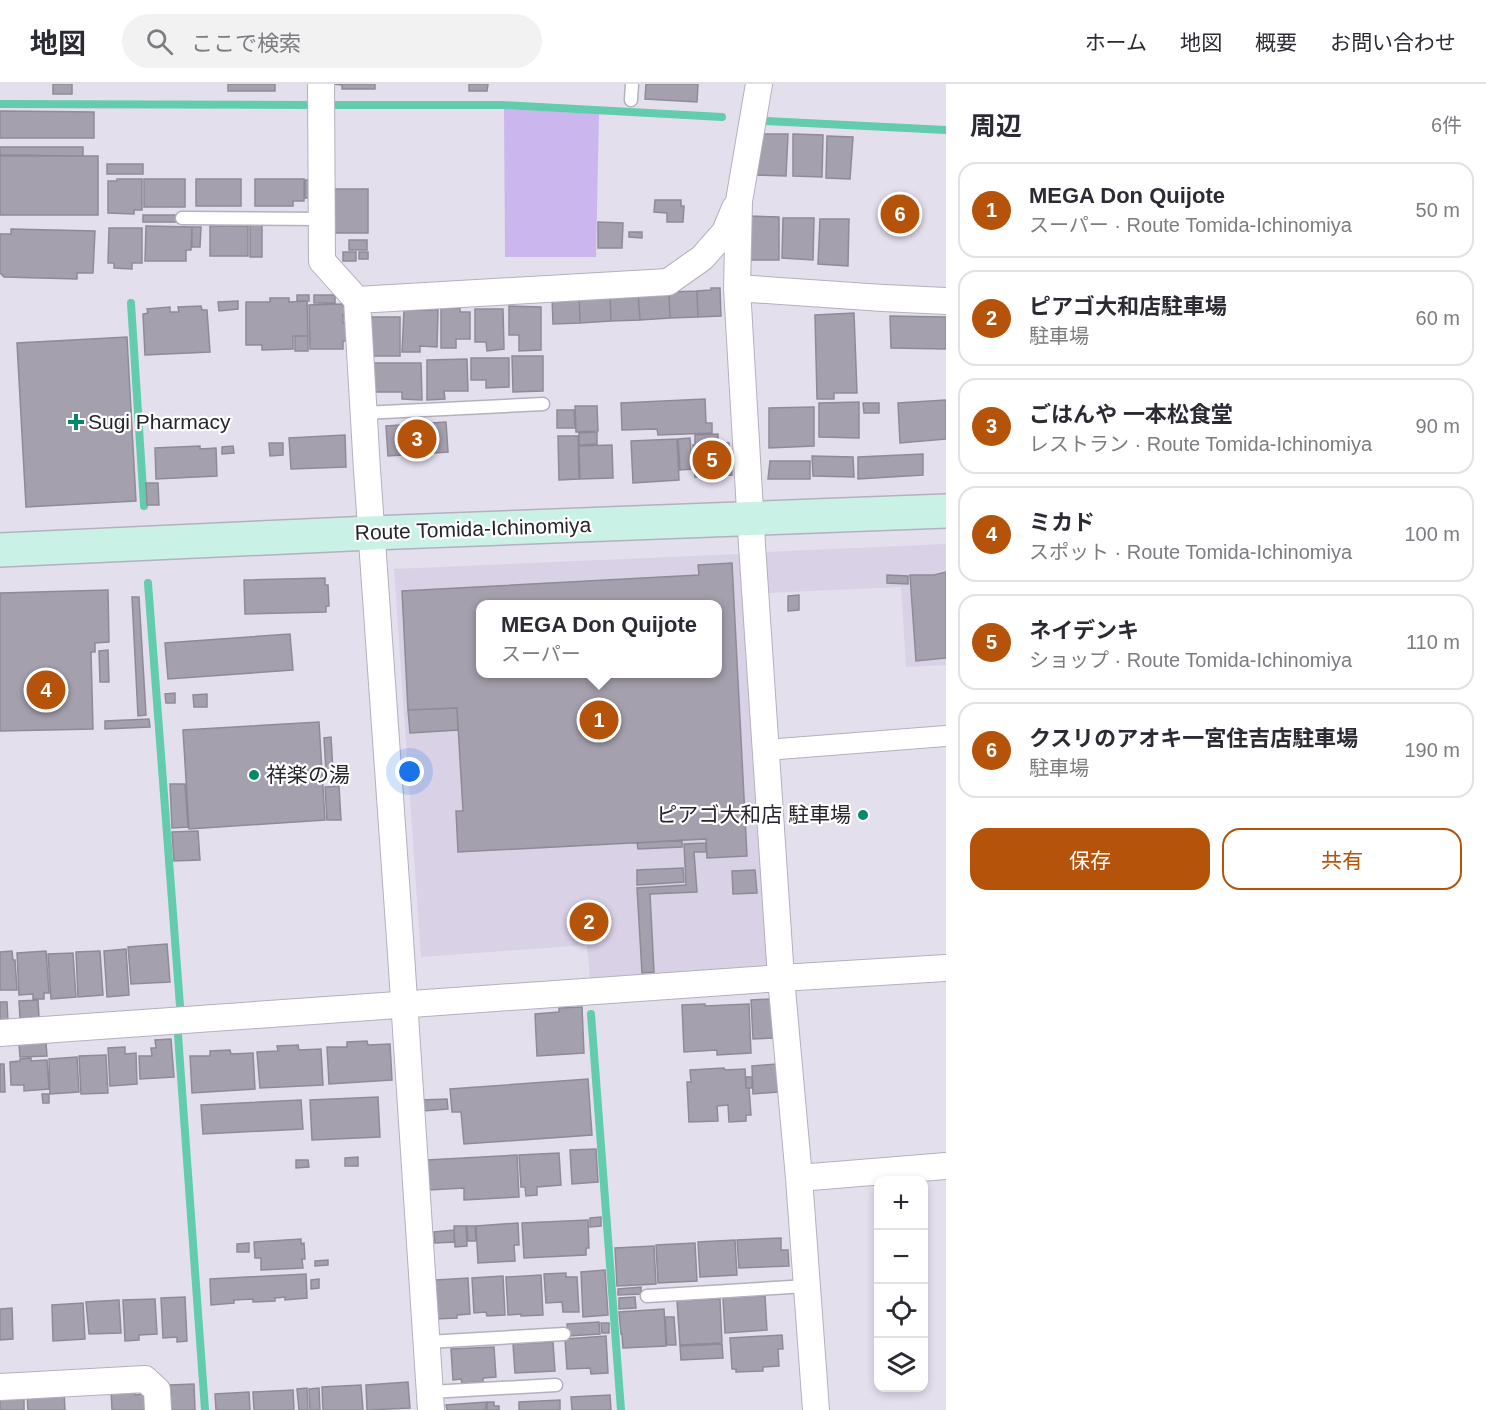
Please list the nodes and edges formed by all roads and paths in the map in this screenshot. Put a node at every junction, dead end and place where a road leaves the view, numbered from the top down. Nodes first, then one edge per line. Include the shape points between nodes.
1 (321, 84) edge
2 (632, 84) edge
3 (759, 84) edge
4 (632, 99) dead end
5 (738, 201) junction
6 (182, 218) dead end
7 (322, 219) junction
8 (737, 288) junction
9 (357, 300) junction
10 (946, 301) edge
11 (543, 404) dead end
12 (363, 413) junction
13 (946, 511) edge
14 (750, 519) junction
15 (371, 533) junction
16 (0, 550) edge
17 (946, 736) edge
18 (766, 750) junction
19 (946, 968) edge
20 (781, 978) junction
21 (405, 1005) junction
22 (0, 1033) edge
23 (946, 1166) edge
24 (799, 1178) junction
25 (807, 1286) junction
26 (647, 1296) dead end
27 (564, 1334) dead end
28 (427, 1342) junction
29 (556, 1385) dead end
30 (0, 1387) edge
31 (431, 1401) edge
32 (158, 1410) edge
33 (816, 1410) edge

1 - 7 street
2 - 4 lane
3 - 5 street
5 - 8 street
5 - 9 street via 725,232 702,258 668,282
6 - 7 lane
7 - 9 street via 322,261
8 - 10 street
8 - 14 street
9 - 12 street
11 - 12 lane
12 - 15 street
13 - 14 main road, Route Tomida-Ichinomiya
14 - 15 main road, Route Tomida-Ichinomiya
14 - 18 street
15 - 16 main road, Route Tomida-Ichinomiya
15 - 21 street
17 - 18 street
18 - 20 street
19 - 20 street
20 - 21 street
20 - 24 street
21 - 22 street
21 - 28 street
23 - 24 street
24 - 25 street
25 - 26 lane
25 - 33 street
27 - 28 lane
28 - 31 street
29 - 31 lane
30 - 32 street via 145,1379 157,1390

